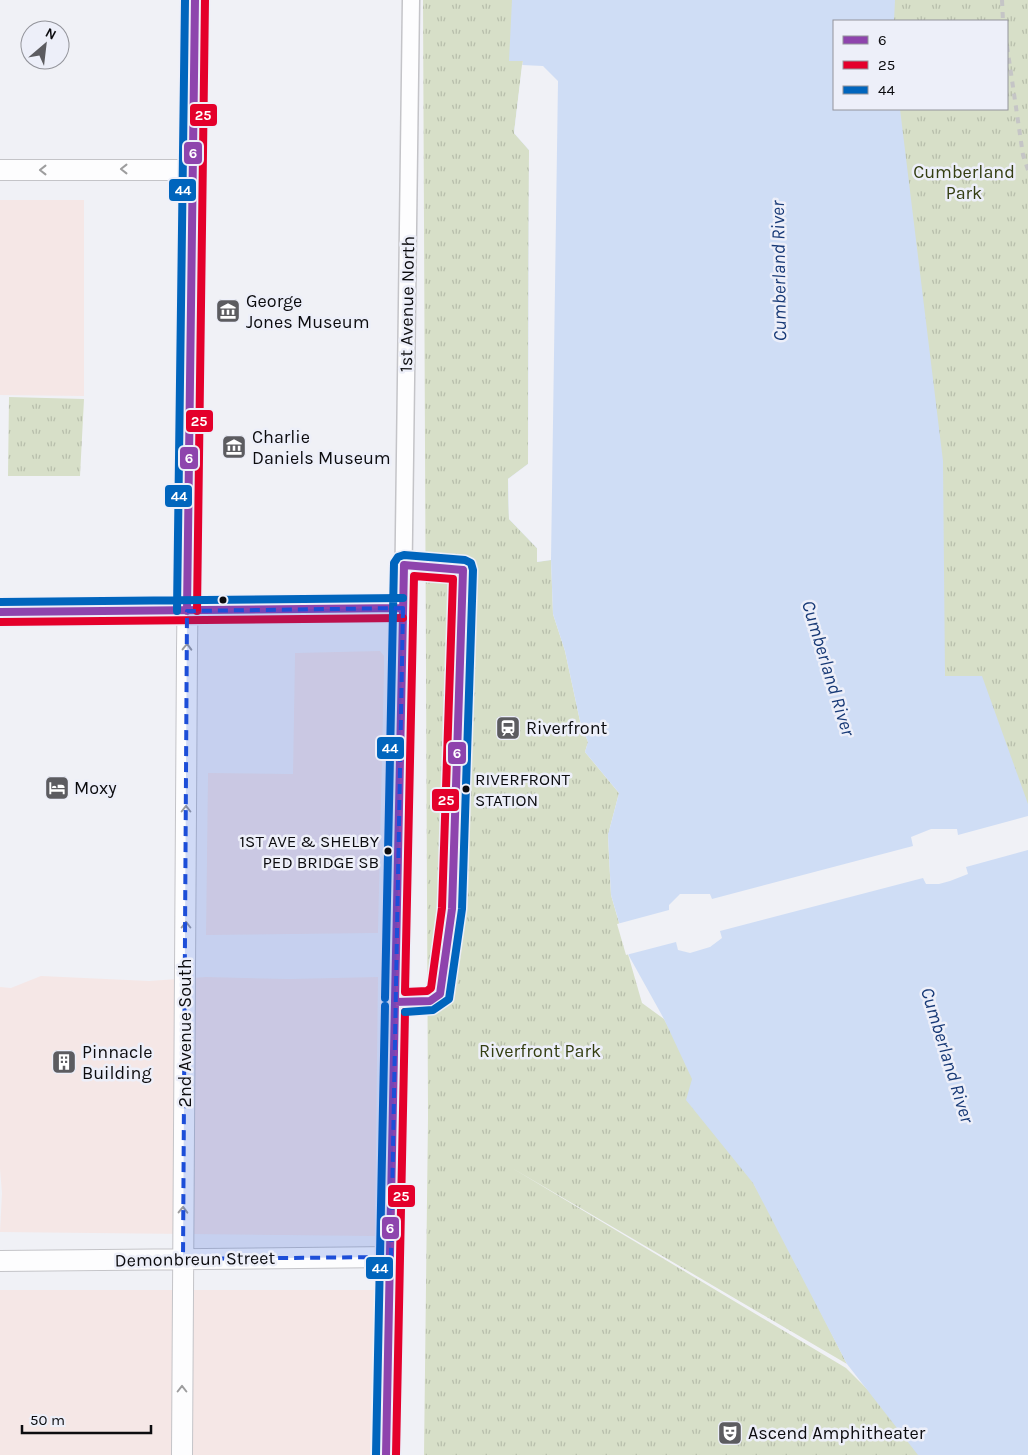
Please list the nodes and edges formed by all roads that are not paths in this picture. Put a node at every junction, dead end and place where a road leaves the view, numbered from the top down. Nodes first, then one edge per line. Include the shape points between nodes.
1 (196, 0) edge
2 (410, 0) edge
3 (0, 170) edge
4 (193, 170) junction
5 (402, 608) junction
6 (188, 611) junction
7 (0, 612) edge
8 (391, 1257) junction
9 (183, 1259) junction
10 (0, 1261) edge
11 (182, 1455) edge
12 (386, 1455) edge

1 - 4 street, 2nd Avenue South
2 - 5 street, 1st Avenue North
4 -> 3 street
4 - 6 street, 2nd Avenue South
5 - 6 main road
5 - 8 main road
6 - 7 main road
9 -> 6 street, 2nd Avenue South
8 - 9 street, Demonbreun Street
8 - 12 main road
9 - 10 street, Demonbreun Street
11 -> 9 street, 2nd Avenue South

